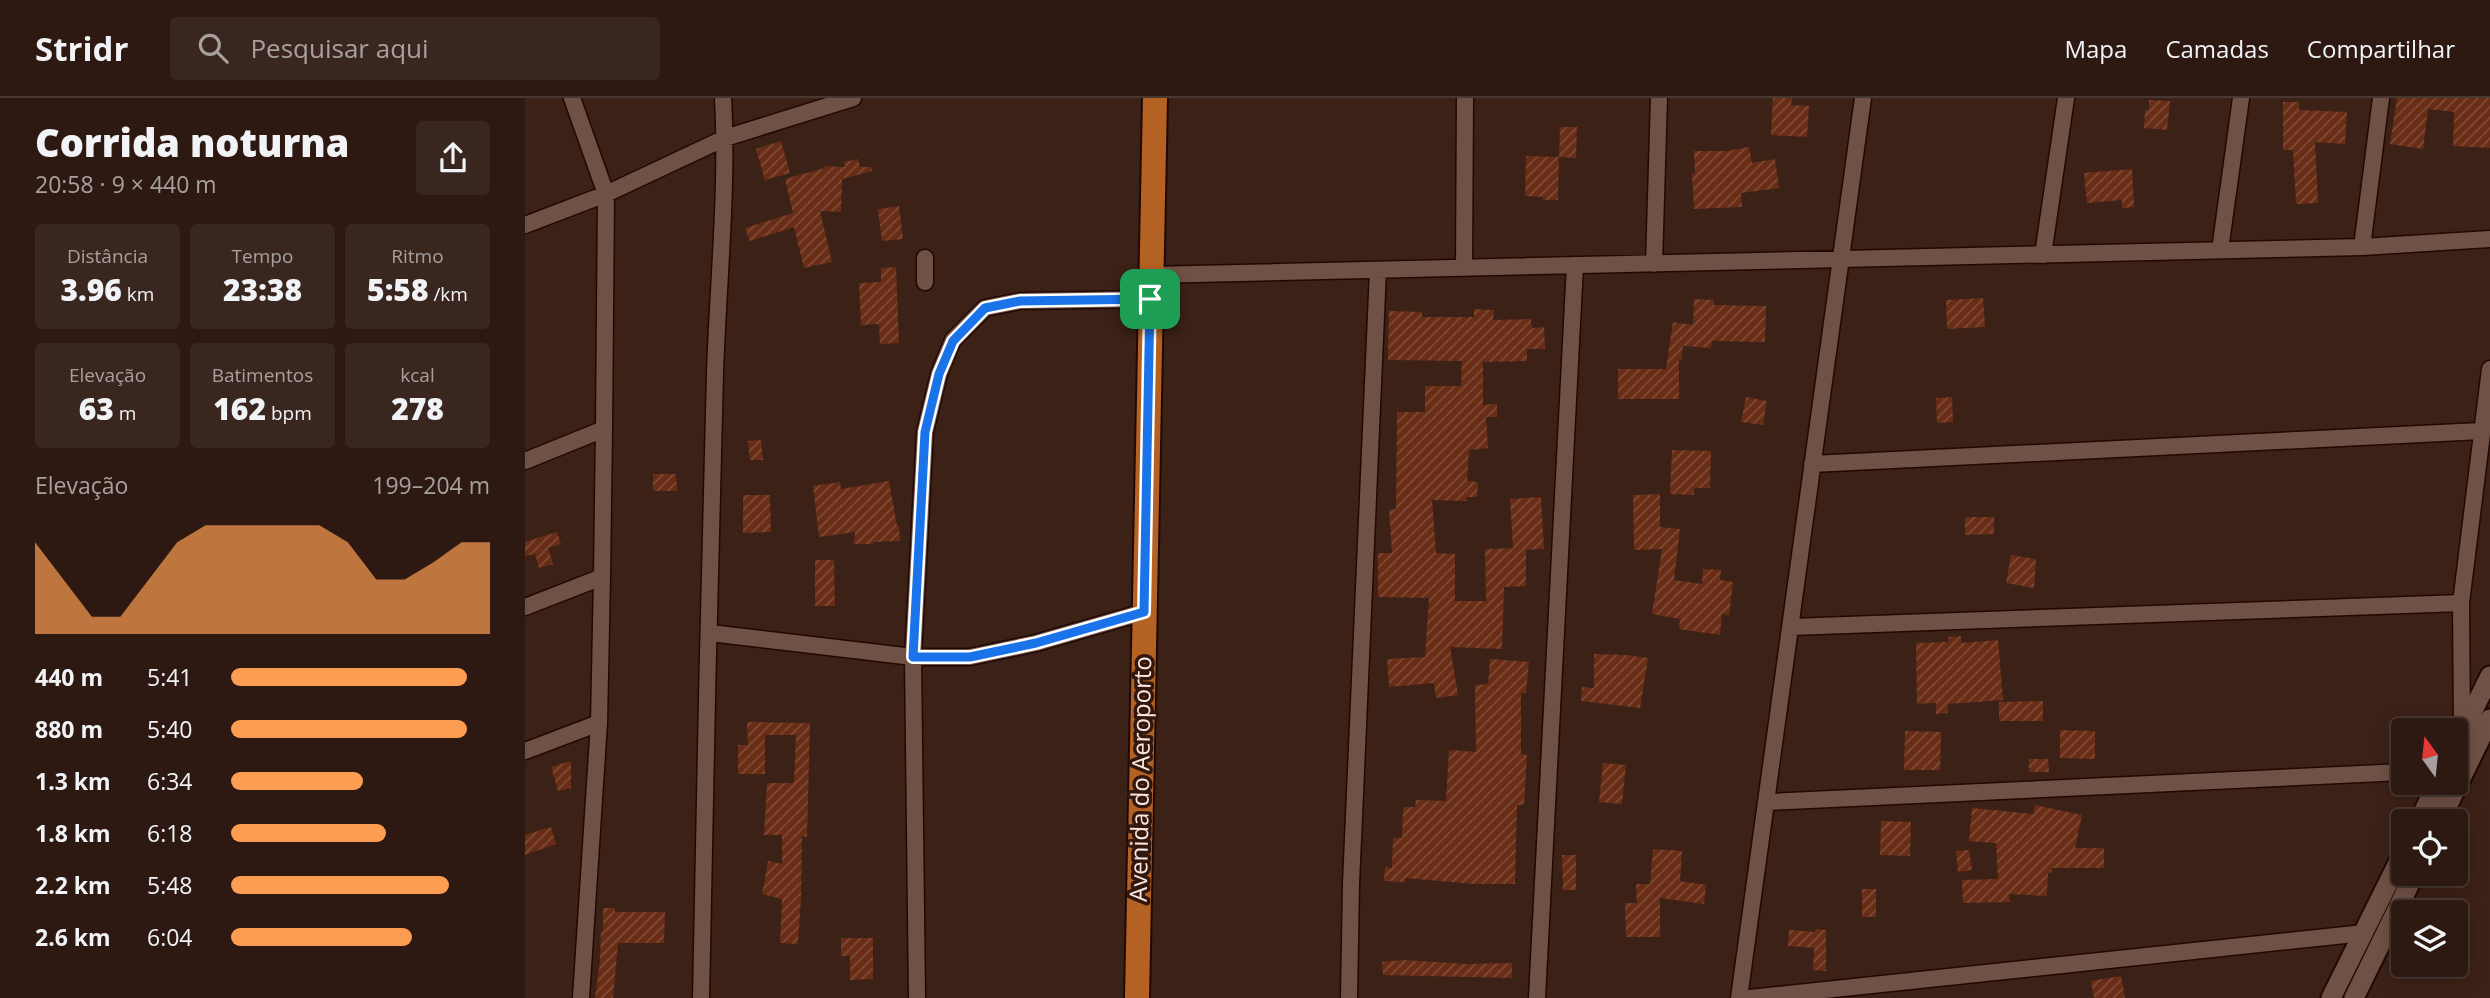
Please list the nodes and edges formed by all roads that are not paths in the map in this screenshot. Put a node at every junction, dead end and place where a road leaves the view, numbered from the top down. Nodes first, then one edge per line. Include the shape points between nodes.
1 (572, 98) edge
2 (723, 98) edge
3 (853, 98) edge
4 (1155, 98) edge
5 (1465, 98) edge
6 (1659, 98) edge
7 (1863, 98) edge
8 (2066, 98) edge
9 (2241, 98) edge
10 (2381, 98) edge
11 (725, 138) junction
12 (606, 194) junction
13 (525, 225) edge
14 (2490, 239) edge
15 (2362, 247) junction
16 (2220, 250) junction
17 (2043, 255) junction
18 (925, 258) dead end
19 (1843, 259) junction
20 (1654, 264) junction
21 (1575, 265) junction
22 (1464, 268) junction
23 (1378, 270) junction
24 (925, 282) dead end
25 (1150, 287) junction
26 (2490, 369) edge
27 (604, 429) junction
28 (2481, 431) junction
29 (525, 461) edge
30 (1812, 464) junction
31 (602, 577) junction
32 (2461, 603) junction
33 (525, 607) edge
34 (1144, 612) junction
35 (1791, 627) junction
36 (710, 633) junction
37 (913, 657) junction
38 (2490, 676) edge
39 (2459, 718) edge
40 (2490, 719) edge
41 (2468, 721) edge
42 (599, 723) junction
43 (525, 751) edge
44 (2391, 773) edge
45 (1768, 802) junction
46 (2446, 809) edge
47 (2391, 878) edge
48 (2409, 886) edge
49 (2364, 933) junction
50 (579, 998) edge
51 (701, 998) edge
52 (918, 998) edge
53 (1137, 998) edge
54 (1349, 998) edge
55 (1537, 998) edge
56 (1739, 998) edge
57 (1749, 998) edge
58 (2331, 998) edge
59 (2354, 998) edge

1 - 12 street
2 - 11 street
3 - 11 street
4 - 25 main road, Avenida do Aeroporto
5 - 22 street
6 - 20 street
7 - 19 street
8 - 17 street
9 - 16 street
10 - 15 street
11 - 12 street
11 - 36 street
12 - 13 street
12 - 27 street
14 - 15 street
15 - 16 street
16 - 17 street
17 - 19 street
18 - 24 street
19 - 20 street
19 - 30 street
20 - 21 street
21 - 22 street
21 - 55 street
22 - 23 street
23 - 25 street
23 - 54 street
25 - 34 main road, Avenida do Aeroporto
25 - 37 street via 985,308 953,341 939,374 925,432
26 - 28 street
27 - 29 street
27 - 31 street
28 - 30 street
28 - 32 street
30 - 35 street
31 - 33 street
31 - 42 street
32 - 35 street
32 - 39 street
34 - 37 street via 970,657
34 - 53 main road, Avenida do Aeroporto
35 - 45 street
36 - 37 street
36 - 51 street
37 - 52 street
38 - 41 street
40 - 46 street
42 - 43 street
42 - 50 street
44 - 45 street
45 - 56 street
47 - 49 street
48 - 59 street
49 - 57 street
49 - 58 street

